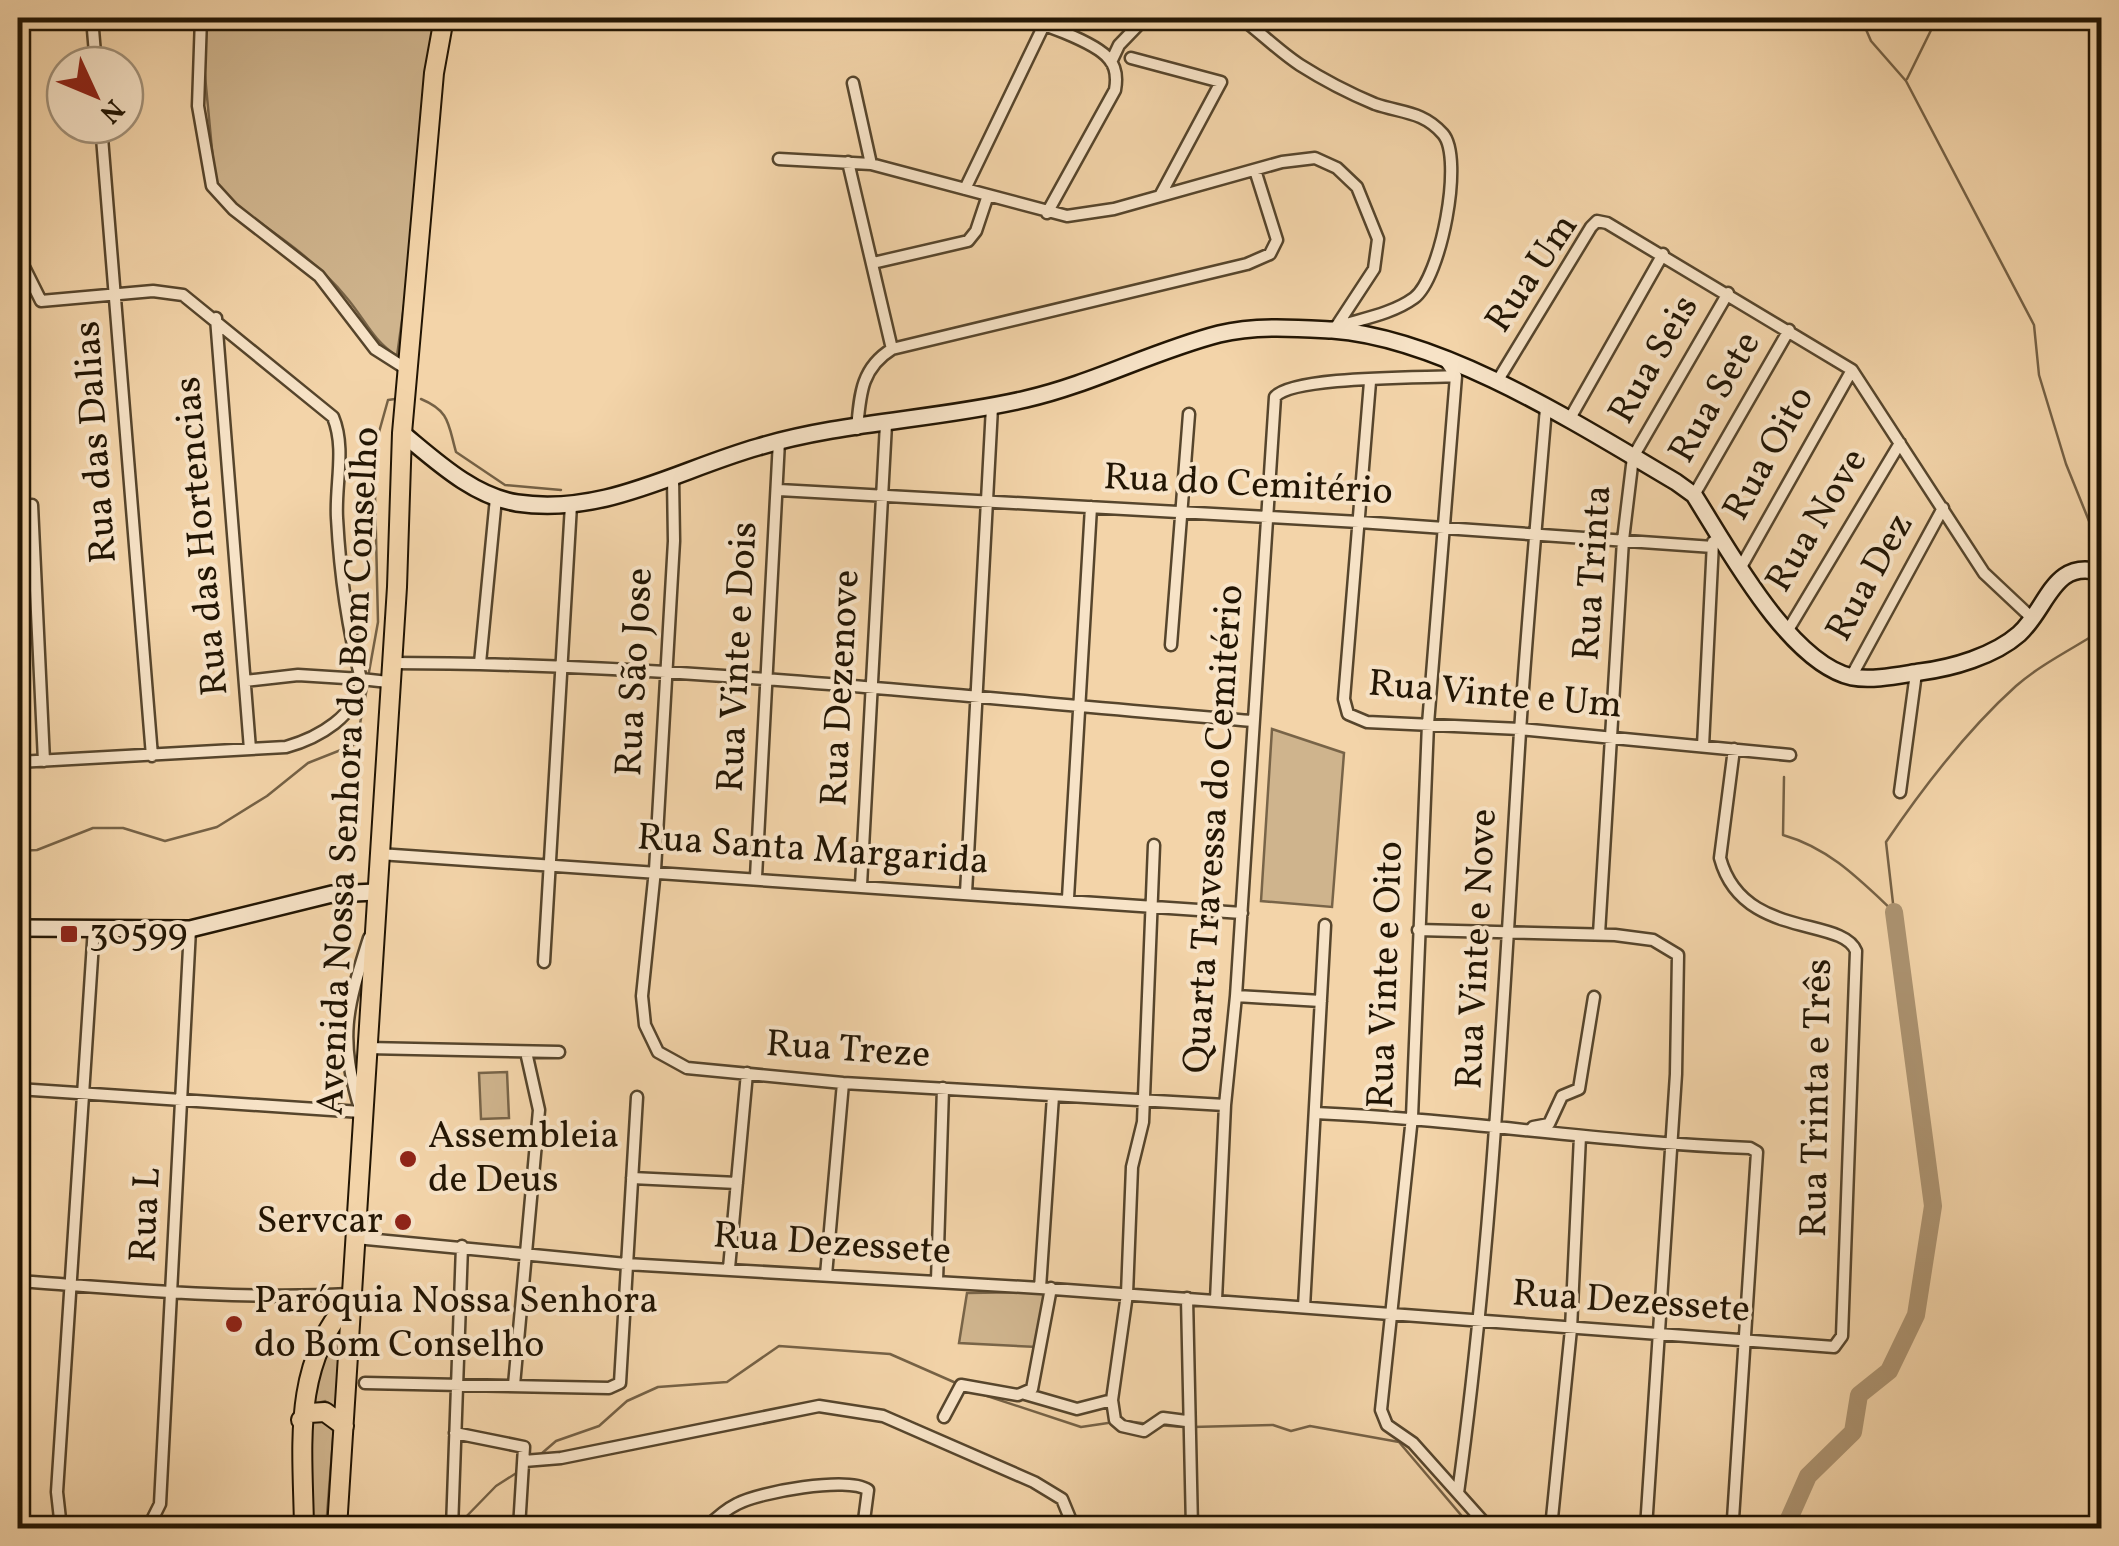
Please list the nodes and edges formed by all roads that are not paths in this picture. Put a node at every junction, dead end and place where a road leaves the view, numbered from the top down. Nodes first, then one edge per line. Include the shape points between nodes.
1 (92, 18) edge
2 (201, 18) edge
3 (444, 18) edge
4 (678, 18) edge
5 (729, 18) edge
6 (921, 18) edge
7 (1010, 18) edge
8 (1144, 18) edge
9 (1241, 18) edge
10 (1044, 25) junction
11 (94, 45) edge
12 (1131, 58) dead end
13 (1111, 62) junction
14 (854, 83) dead end
15 (103, 145) edge
16 (778, 159) dead end
17 (848, 162) junction
18 (871, 164) junction
19 (1255, 170) junction
20 (965, 188) junction
21 (1161, 194) junction
22 (987, 198) junction
23 (1046, 213) junction
24 (18, 254) edge
25 (1663, 254) junction
26 (873, 263) junction
27 (1728, 293) junction
28 (117, 295) junction
29 (216, 318) junction
30 (1335, 329) junction
31 (1790, 330) junction
32 (892, 350) junction
33 (1446, 362) junction
34 (409, 370) junction
35 (1852, 370) junction
36 (1456, 376) junction
37 (1498, 380) junction
38 (1370, 382) junction
39 (992, 407) junction
40 (1546, 408) junction
41 (1189, 414) dead end
42 (1569, 420) junction
43 (886, 424) junction
44 (856, 429) junction
45 (402, 433) junction
46 (780, 441) junction
47 (1900, 443) junction
48 (1633, 457) junction
49 (673, 478) junction
50 (779, 490) junction
51 (882, 495) junction
52 (1694, 495) junction
53 (496, 498) junction
54 (988, 501) junction
55 (571, 504) junction
56 (32, 505) dead end
57 (1092, 508) junction
58 (1943, 508) junction
59 (1178, 514) junction
60 (1266, 516) junction
61 (1358, 522) junction
62 (1715, 528) junction
63 (1445, 529) junction
64 (1536, 536) junction
65 (1623, 540) junction
66 (1713, 546) junction
67 (1741, 567) junction
68 (2102, 573) edge
69 (2033, 620) junction
70 (1788, 630) junction
71 (1171, 646) dead end
72 (480, 663) junction
73 (562, 668) junction
74 (389, 672) junction
75 (1916, 672) junction
76 (665, 673) junction
77 (1851, 676) junction
78 (361, 679) junction
79 (769, 680) junction
80 (245, 681) junction
81 (872, 687) junction
82 (977, 694) junction
83 (1080, 708) junction
84 (1253, 721) junction
85 (1428, 724) junction
86 (1520, 728) junction
87 (1612, 736) junction
88 (1703, 746) junction
89 (250, 749) junction
90 (1734, 749) junction
91 (1790, 755) dead end
92 (152, 756) junction
93 (44, 761) junction
94 (18, 762) edge
95 (1900, 792) dead end
96 (1154, 845) dead end
97 (379, 854) junction
98 (550, 863) junction
99 (655, 870) junction
100 (756, 877) junction
101 (861, 885) junction
102 (376, 892) junction
103 (966, 893) junction
104 (1068, 898) junction
105 (1150, 904) junction
106 (1242, 913) junction
107 (374, 922) junction
108 (94, 926) junction
109 (1325, 926) dead end
110 (18, 928) edge
111 (190, 929) junction
112 (1418, 930) junction
113 (1508, 932) junction
114 (1599, 934) junction
115 (544, 962) dead end
116 (1236, 996) junction
117 (1594, 997) dead end
118 (1321, 1001) junction
119 (366, 1048) junction
120 (526, 1052) junction
121 (559, 1052) dead end
122 (746, 1073) junction
123 (843, 1083) junction
124 (943, 1088) junction
125 (18, 1089) edge
126 (82, 1092) junction
127 (1053, 1096) junction
128 (637, 1097) dead end
129 (183, 1100) junction
130 (1144, 1100) junction
131 (1225, 1106) junction
132 (361, 1112) junction
133 (1315, 1113) junction
134 (1412, 1117) junction
135 (1498, 1125) junction
136 (1522, 1128) junction
137 (1580, 1136) junction
138 (1672, 1143) junction
139 (632, 1178) junction
140 (737, 1183) junction
141 (356, 1238) junction
142 (462, 1246) junction
143 (524, 1255) junction
144 (626, 1264) junction
145 (729, 1268) junction
146 (826, 1275) junction
147 (18, 1280) edge
148 (936, 1281) junction
149 (70, 1284) junction
150 (1046, 1288) junction
151 (172, 1293) junction
152 (1127, 1294) junction
153 (349, 1298) junction
154 (1187, 1298) junction
155 (1216, 1300) junction
156 (1304, 1307) junction
157 (1392, 1315) junction
158 (1482, 1322) junction
159 (1570, 1329) junction
160 (1658, 1335) junction
161 (1748, 1342) junction
162 (1834, 1346) joint
163 (365, 1382) dead end
164 (455, 1382) junction
165 (514, 1385) junction
166 (1025, 1394) junction
167 (1112, 1400) junction
168 (944, 1417) dead end
169 (301, 1420) junction
170 (344, 1426) junction
171 (1187, 1426) junction
172 (455, 1433) junction
173 (524, 1461) junction
174 (1458, 1493) junction
175 (1734, 1519) dead end
176 (452, 1527) edge
177 (62, 1528) edge
178 (148, 1528) edge
179 (304, 1528) edge
180 (336, 1528) edge
181 (405, 1528) edge
182 (518, 1528) edge
183 (529, 1528) edge
184 (706, 1528) edge
185 (863, 1528) edge
186 (1074, 1528) edge
187 (1192, 1528) edge
188 (1489, 1528) edge
189 (1551, 1528) edge
190 (1646, 1528) edge

1 - 11 street
2 - 34 street via 198,106 212,186 232,210 319,276 366,340
3 - 34 main road, Avenida Nossa Senhora do Bom Conselho via 428,123
4 - 5 street
6 - 7 street
7 - 10 street
8 - 13 street
9 - 30 street via 1300,65 1376,104 1421,114 1453,150 1434,272 1416,297
10 - 13 street via 1100,50
10 - 20 street
12 - 21 street via 1221,82
13 - 23 street via 1115,90
14 - 18 street
15 - 28 street, Rua das Dalias
16 - 17 street
17 - 18 street
17 - 26 street
18 - 20 street
19 - 21 street
19 - 30 street via 1315,158 1357,187 1375,226 1378,259
19 - 32 street via 1276,240 1270,254
20 - 22 street
21 - 23 street via 1093,213
22 - 23 street
22 - 26 street via 968,240
24 - 28 street via 41,301
25 - 27 street
25 - 37 street, Rua Um via 1607,222 1595,222
25 - 42 street
26 - 32 street
27 - 31 street
27 - 48 street, Rua Seis
28 - 29 street via 183,295
28 - 92 street, Rua das Dalias
29 - 78 street via 326,409 337,427 345,620
29 - 80 street, Rua das Hortencias
30 - 33 main road
30 - 39 main road via 1219,334 1072,387
31 - 35 street
31 - 52 street, Rua Sete
32 - 44 street via 866,374
33 - 36 street
33 - 37 main road
34 - 45 main road, Avenida Nossa Senhora do Bom Conselho
35 - 47 street
35 - 67 street, Rua Oito
36 - 38 street
36 - 63 street, Rua Vinte e Oito
37 - 40 main road
38 - 60 street, Quarta Travessa do Cemitério via 1281,390 1275,398
38 - 61 street, Rua Vinte e Um
39 - 43 main road
39 - 54 street
40 - 42 main road
40 - 64 street, Rua Vinte e Nove
41 - 59 street
42 - 48 main road
43 - 44 main road
43 - 51 street, Rua Dezenove
44 - 46 main road
45 - 53 main road
45 - 74 main road, Avenida Nossa Senhora do Bom Conselho
46 - 49 main road
46 - 50 street, Rua Vinte e Dois
47 - 58 street
47 - 70 street, Rua Nove
48 - 52 main road
48 - 65 street, Rua Trinta
49 - 55 main road
49 - 76 street, Rua São Jose
50 - 51 street, Rua do Cemitério
50 - 79 street, Rua Vinte e Dois
51 - 54 street, Rua do Cemitério
51 - 81 street, Rua Dezenove
52 - 62 main road
53 - 55 main road
53 - 72 street
54 - 57 street, Rua do Cemitério
54 - 82 street
55 - 73 street
56 - 93 street
57 - 59 street, Rua do Cemitério
57 - 83 street
58 - 69 street via 1984,573
58 - 77 street, Rua Dez
59 - 60 street, Rua do Cemitério
59 - 71 street
60 - 61 street, Rua do Cemitério
60 - 84 street, Quarta Travessa do Cemitério
61 - 63 street, Rua do Cemitério
61 - 85 street, Rua Vinte e Um via 1345,709 1366,722
62 - 66 street
62 - 67 main road
63 - 64 street, Rua do Cemitério
63 - 85 street, Rua Vinte e Oito
64 - 65 street, Rua do Cemitério
64 - 86 street, Rua Vinte e Nove
65 - 66 street, Rua do Cemitério
65 - 87 street, Rua Trinta
66 - 88 street
67 - 70 main road
68 - 69 main road via 2063,575
69 - 75 main road via 1991,650
70 - 77 main road via 1827,666
72 - 73 street
72 - 74 street
73 - 76 street
73 - 98 street
74 - 78 street
74 - 97 main road, Avenida Nossa Senhora do Bom Conselho
75 - 77 main road
75 - 95 street
76 - 79 street
76 - 99 street, Rua São Jose
78 - 80 street via 298,675
78 - 89 street via 355,701 316,736
79 - 81 street
79 - 100 street, Rua Vinte e Dois
80 - 89 street, Rua das Hortencias
81 - 82 street
81 - 101 street, Rua Dezenove
82 - 83 street
82 - 103 street
83 - 84 street
83 - 104 street
84 - 106 street, Quarta Travessa do Cemitério
85 - 86 street, Rua Vinte e Um
85 - 112 street, Rua Vinte e Oito
86 - 87 street, Rua Vinte e Um
86 - 113 street, Rua Vinte e Nove
87 - 88 street, Rua Vinte e Um
87 - 114 street, Rua Trinta
88 - 90 street, Rua Vinte e Um
89 - 92 street
90 - 91 street, Rua Vinte e Um
90 - 162 street, Rua Trinta e Três via 1720,858 1726,873 1770,918 1840,934 1856,951 1844,1300 1841,1340
92 - 93 street
93 - 94 street
96 - 105 street
97 - 98 street, Rua Santa Margarida
97 - 102 main road, Avenida Nossa Senhora do Bom Conselho
98 - 99 street, Rua Santa Margarida
98 - 115 street
99 - 100 street, Rua Santa Margarida
99 - 122 street, Rua Treze via 642,996 650,1038 675,1065
100 - 101 street, Rua Santa Margarida
101 - 103 street, Rua Santa Margarida
102 - 107 main road, Avenida Nossa Senhora do Bom Conselho
102 - 111 main road via 313,898
103 - 104 street, Rua Santa Margarida
104 - 105 street, Rua Santa Margarida
105 - 106 street, Rua Santa Margarida
105 - 130 street
106 - 116 street, Quarta Travessa do Cemitério
107 - 119 main road, Avenida Nossa Senhora do Bom Conselho
107 - 132 street via 346,1035 345,1061
108 - 110 main road
108 - 111 main road
108 - 126 street
109 - 118 street
111 - 129 street, Rua L
112 - 113 street
112 - 134 street, Rua Vinte e Oito
113 - 114 street
113 - 135 street, Rua Vinte e Nove
114 - 138 street via 1654,940 1678,955
116 - 118 street
116 - 131 street, Quarta Travessa do Cemitério
117 - 136 street via 1579,1089 1560,1099 1549,1124
118 - 133 street
119 - 120 street
119 - 132 main road, Avenida Nossa Senhora do Bom Conselho
120 - 121 street
120 - 143 street via 539,1110
122 - 123 street, Rua Treze
122 - 140 street
123 - 124 street, Rua Treze
123 - 146 street
124 - 127 street, Rua Treze
124 - 148 street
125 - 126 street
126 - 129 street
126 - 149 street
127 - 130 street, Rua Treze
127 - 150 street
128 - 139 street
129 - 132 street
129 - 151 street, Rua L
130 - 131 street, Rua Treze
130 - 152 street via 1132,1167
131 - 155 street, Quarta Travessa do Cemitério
132 - 141 main road, Avenida Nossa Senhora do Bom Conselho
133 - 134 street
133 - 156 street
134 - 135 street
134 - 157 street, Rua Vinte e Oito
135 - 136 street
135 - 158 street, Rua Vinte e Nove
136 - 137 street
137 - 138 street
137 - 159 street
138 - 160 street
138 - 161 street via 1750,1148 1758,1158
139 - 140 street
139 - 144 street
140 - 145 street
141 - 142 street, Rua Dezessete
141 - 153 main road, Avenida Nossa Senhora do Bom Conselho
142 - 143 street, Rua Dezessete
142 - 164 street
143 - 144 street, Rua Dezessete
143 - 165 street
144 - 145 street, Rua Dezessete
144 - 165 street via 623,1376 608,1388
145 - 146 street, Rua Dezessete
146 - 148 street, Rua Dezessete
147 - 149 street
148 - 150 street, Rua Dezessete
149 - 151 street
149 - 177 street via 57,1492
150 - 152 street, Rua Dezessete
150 - 166 street via 1035,1380
151 - 153 street
151 - 178 street, Rua L via 160,1504
152 - 154 street, Rua Dezessete
152 - 167 street
153 - 169 main road via 314,1365
153 - 170 main road, Avenida Nossa Senhora do Bom Conselho
154 - 155 street, Rua Dezessete
154 - 171 street
155 - 156 street, Rua Dezessete
156 - 157 street, Rua Dezessete
157 - 158 street, Rua Dezessete
157 - 174 street, Rua Vinte e Oito via 1384,1422
158 - 159 street, Rua Dezessete
158 - 174 street, Rua Vinte e Nove
159 - 160 street, Rua Dezessete
159 - 189 street
160 - 161 street, Rua Dezessete
160 - 190 street
161 - 162 street, Rua Dezessete
161 - 175 street
163 - 164 street
164 - 165 street
164 - 172 street
166 - 167 street via 1077,1409
166 - 168 street via 958,1386
167 - 171 street via 1122,1426 1144,1432 1163,1418
169 - 170 main road via 325,1412
169 - 179 main road
170 - 180 main road, Avenida Nossa Senhora do Bom Conselho
171 - 187 street
172 - 173 street via 518,1443
172 - 176 street
173 - 182 street
173 - 186 street via 819,1406 846,1408 884,1416 1034,1482 1062,1500
174 - 188 street
176 - 181 street
182 - 183 street
184 - 185 street via 751,1497 851,1484 868,1490

